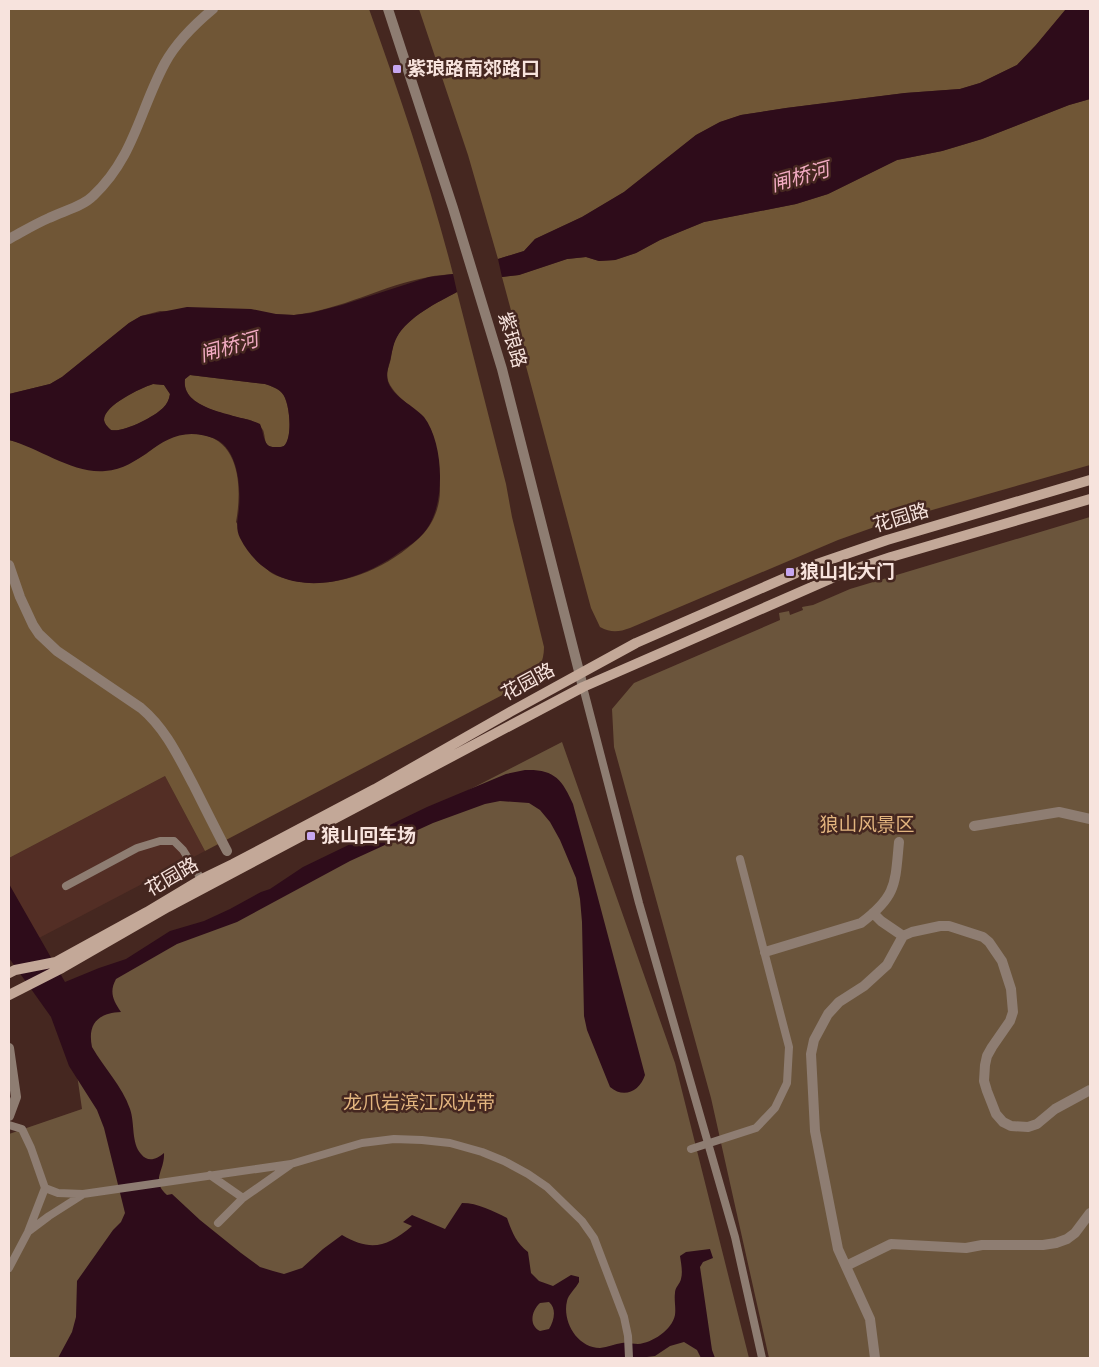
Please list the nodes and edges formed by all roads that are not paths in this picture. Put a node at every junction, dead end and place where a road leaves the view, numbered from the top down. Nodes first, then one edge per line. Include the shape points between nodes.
1 (213, 9) edge
2 (388, 9) edge
3 (9, 239) edge
4 (1090, 480) edge
5 (1090, 499) edge
6 (9, 565) edge
7 (579, 675) junction
8 (582, 687) junction
9 (1090, 819) edge
10 (974, 826) dead end
11 (899, 842) dead end
12 (227, 852) dead end
13 (740, 859) dead end
14 (204, 884) junction
15 (66, 886) dead end
16 (874, 913) junction
17 (903, 936) junction
18 (765, 952) junction
19 (59, 965) junction
20 (12, 972) edge
21 (9, 995) edge
22 (9, 1048) edge
23 (1090, 1090) edge
24 (9, 1116) edge
25 (9, 1125) edge
26 (708, 1144) junction
27 (691, 1149) dead end
28 (291, 1164) junction
29 (210, 1175) junction
30 (45, 1188) junction
31 (84, 1194) junction
32 (243, 1198) junction
33 (1090, 1213) edge
34 (218, 1223) dead end
35 (28, 1232) junction
36 (846, 1266) junction
37 (9, 1268) edge
38 (629, 1358) edge
39 (762, 1358) edge
40 (876, 1358) edge

1 - 3 street via 174,47 132,142 108,180 92,198
2 - 7 street, 紫琅路 via 502,369
4 - 7 main road, 花园路 via 886,540 817,564 636,643
5 - 8 main road, 花园路 via 846,572
6 - 12 street via 20,597 39,634 57,651 141,708 161,728
7 - 8 street, 紫琅路
7 - 14 main road, 花园路
8 - 14 main road, 花园路
8 - 26 lane
9 - 10 street via 1059,812
11 - 16 street via 893,887
13 - 18 lane
14 - 15 lane via 174,841 160,841 137,848
14 - 19 main road, 花园路 via 168,908
16 - 17 street
16 - 18 street via 861,923
17 - 23 street via 949,926 983,937 1002,961 1011,989 1013,1012 987,1056 984,1081 996,1114 1003,1122 1020,1127 1037,1124 1055,1109
17 - 36 street via 887,965 828,1014 814,1040 811,1054 815,1131 834,1232
18 - 26 lane via 789,1047 787,1083 775,1108 756,1128
19 - 20 main road, 花园路
19 - 21 main road, 花园路
22 - 24 street via 16,1097
25 - 30 lane via 22,1129
26 - 27 lane
26 - 39 lane via 735,1237
28 - 29 lane
28 - 32 lane
28 - 38 lane via 362,1143 394,1140 450,1143 504,1161 528,1174 547,1187 582,1221 597,1246 624,1317
29 - 31 lane
29 - 32 lane
30 - 31 lane via 58,1193
30 - 35 lane
31 - 35 lane
32 - 34 lane
33 - 36 street via 1074,1233 1056,1244 966,1248 891,1244
35 - 37 lane
36 - 40 street via 870,1319

